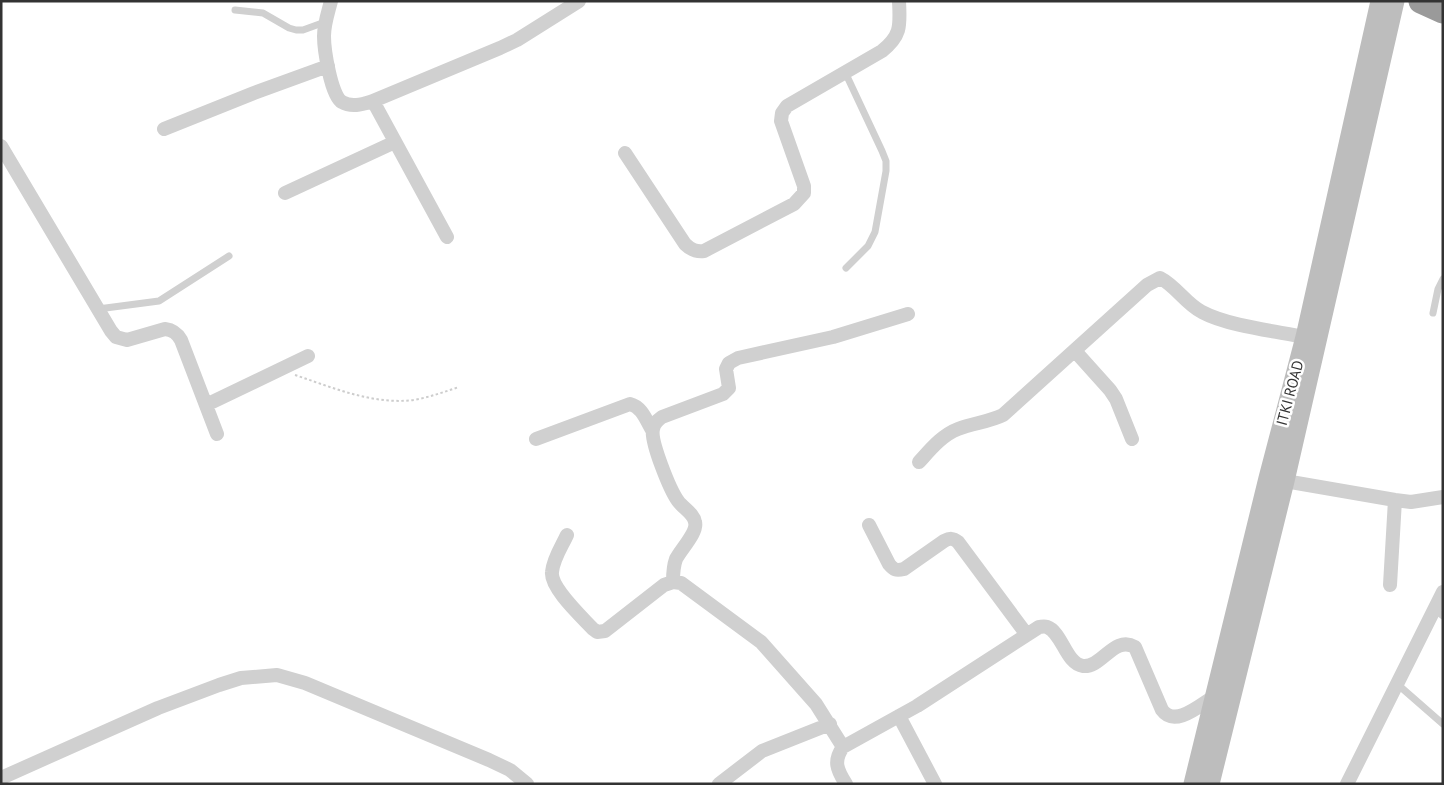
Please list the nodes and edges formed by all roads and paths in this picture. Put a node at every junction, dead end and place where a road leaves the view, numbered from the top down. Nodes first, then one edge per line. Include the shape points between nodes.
1 (331, 1) edge
2 (579, 1) edge
3 (899, 1) edge
4 (1380, 1) edge
5 (1395, 1) edge
6 (1421, 1) edge
7 (235, 10) dead end
8 (1443, 11) edge
9 (325, 22) junction
10 (328, 66) junction
11 (845, 72) junction
12 (373, 101) junction
13 (164, 129) dead end
14 (395, 142) junction
15 (1, 146) edge
16 (624, 153) dead end
17 (285, 193) dead end
18 (447, 237) dead end
19 (229, 256) dead end
20 (846, 268) dead end
21 (1443, 279) edge
22 (98, 309) junction
23 (1433, 313) dead end
24 (908, 314) dead end
25 (1305, 337) junction
26 (1076, 351) junction
27 (308, 356) dead end
28 (279, 370) junction
29 (459, 387) dead end
30 (206, 405) junction
31 (652, 430) junction
32 (217, 434) dead end
33 (536, 439) dead end
34 (1132, 439) dead end
35 (919, 462) dead end
36 (1285, 481) junction
37 (1443, 497) edge
38 (1395, 500) junction
39 (869, 525) dead end
40 (568, 535) dead end
41 (673, 582) junction
42 (1390, 585) dead end
43 (1443, 592) edge
44 (1438, 613) edge
45 (1027, 635) junction
46 (1396, 683) junction
47 (1215, 696) junction
48 (899, 716) junction
49 (830, 724) junction
50 (1443, 724) edge
51 (843, 747) junction
52 (2, 781) edge
53 (527, 784) edge
54 (720, 784) edge
55 (846, 784) edge
56 (935, 784) edge
57 (1192, 784) edge
58 (1210, 784) edge
59 (1347, 784) edge

1 - 9 street
2 - 12 street via 517,40
3 - 11 street via 900,26 891,44
4 - 25 main road, ITKI ROAD
5 - 36 main road
6 - 8 highway
7 - 9 lane via 263,13 296,30
9 - 10 street
10 - 12 street via 335,94 341,102 358,105
10 - 13 street
11 - 16 street via 787,106 782,113 781,120 804,186 800,199 704,251 698,252 685,244
11 - 20 lane via 886,161 873,240
12 - 14 street
14 - 17 street
14 - 18 street
15 - 22 street
19 - 22 lane via 159,300
21 - 23 lane
22 - 30 street via 111,331 122,340 165,329 177,334
24 - 31 street via 833,338 729,362 726,369 729,388 723,394 662,417
25 - 26 street via 1210,316 1160,278 1147,285
25 - 47 main road, ITKI ROAD
26 - 34 street via 1113,394
26 - 35 street via 1004,415 957,429 937,443
27 - 28 street
28 - 29 path via 380,400 414,400
28 - 30 street
30 - 32 street
31 - 33 street via 641,411 630,404
31 - 41 street via 655,447 674,495 696,524 676,560
36 - 38 street
36 - 58 main road
37 - 38 street via 1411,502
38 - 42 street
39 - 45 street via 889,564 898,571 944,541 954,539
40 - 41 street via 554,562 553,582 597,632 605,631 664,585
41 - 49 street via 688,588 761,642
43 - 44 street
44 - 46 street
45 - 47 street via 1039,627 1047,627 1081,666 1088,666 1122,644 1135,647 1162,710 1173,718
45 - 48 street
46 - 50 lane
46 - 59 street
47 - 57 main road, ITKI ROAD
48 - 51 street
48 - 56 street
49 - 51 street
49 - 54 street via 762,751
51 - 55 street via 837,756 837,765
52 - 53 street via 158,708 241,678 277,675 304,683 489,760 510,770

